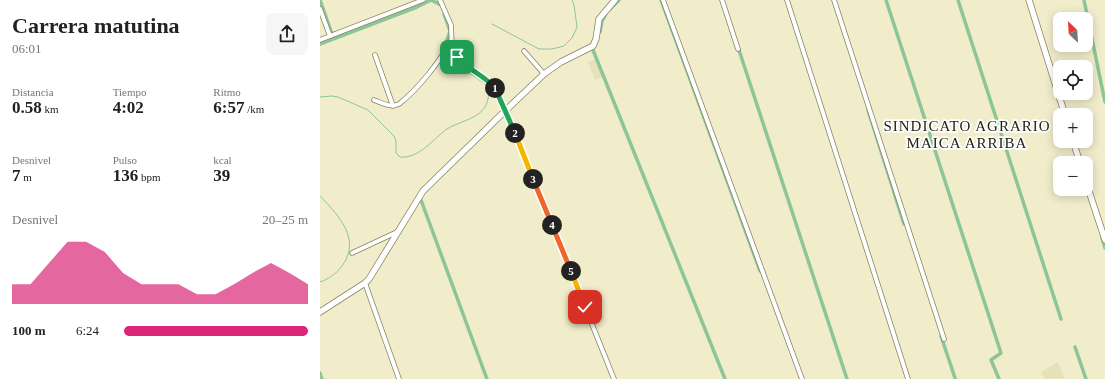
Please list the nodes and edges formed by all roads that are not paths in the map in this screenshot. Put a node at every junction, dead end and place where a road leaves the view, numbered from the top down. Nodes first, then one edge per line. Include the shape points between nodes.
1 (423, 0) edge
2 (440, 0) edge
3 (615, 0) edge
4 (663, 0) edge
5 (722, 0) edge
6 (787, 0) edge
7 (834, 0) edge
8 (1029, 0) edge
9 (320, 9) edge
10 (330, 36) junction
11 (452, 39) junction
12 (320, 40) edge
13 (738, 49) dead end
14 (524, 51) dead end
15 (375, 55) dead end
16 (544, 74) junction
17 (374, 100) dead end
18 (393, 106) junction
19 (1063, 108) edge
20 (506, 110) junction
21 (1091, 196) edge
22 (398, 232) junction
23 (1105, 240) edge
24 (352, 253) dead end
25 (365, 283) junction
26 (320, 312) edge
27 (944, 339) dead end
28 (399, 379) edge
29 (614, 379) edge
30 (802, 379) edge
31 (908, 379) edge

1 - 10 street
2 - 11 street via 451,25
3 - 16 street via 599,19 593,46
4 - 30 street
5 - 13 street
6 - 31 street
7 - 27 street
8 - 19 street
9 - 10 street
10 - 12 street
11 - 18 street via 448,48 419,84
11 - 20 street via 452,48 457,57 468,68 489,81
14 - 16 street
15 - 18 street
16 - 20 street
17 - 18 street
20 - 22 street via 423,191
20 - 29 street
21 - 23 street
22 - 24 street
22 - 25 street
25 - 26 street
25 - 28 street

